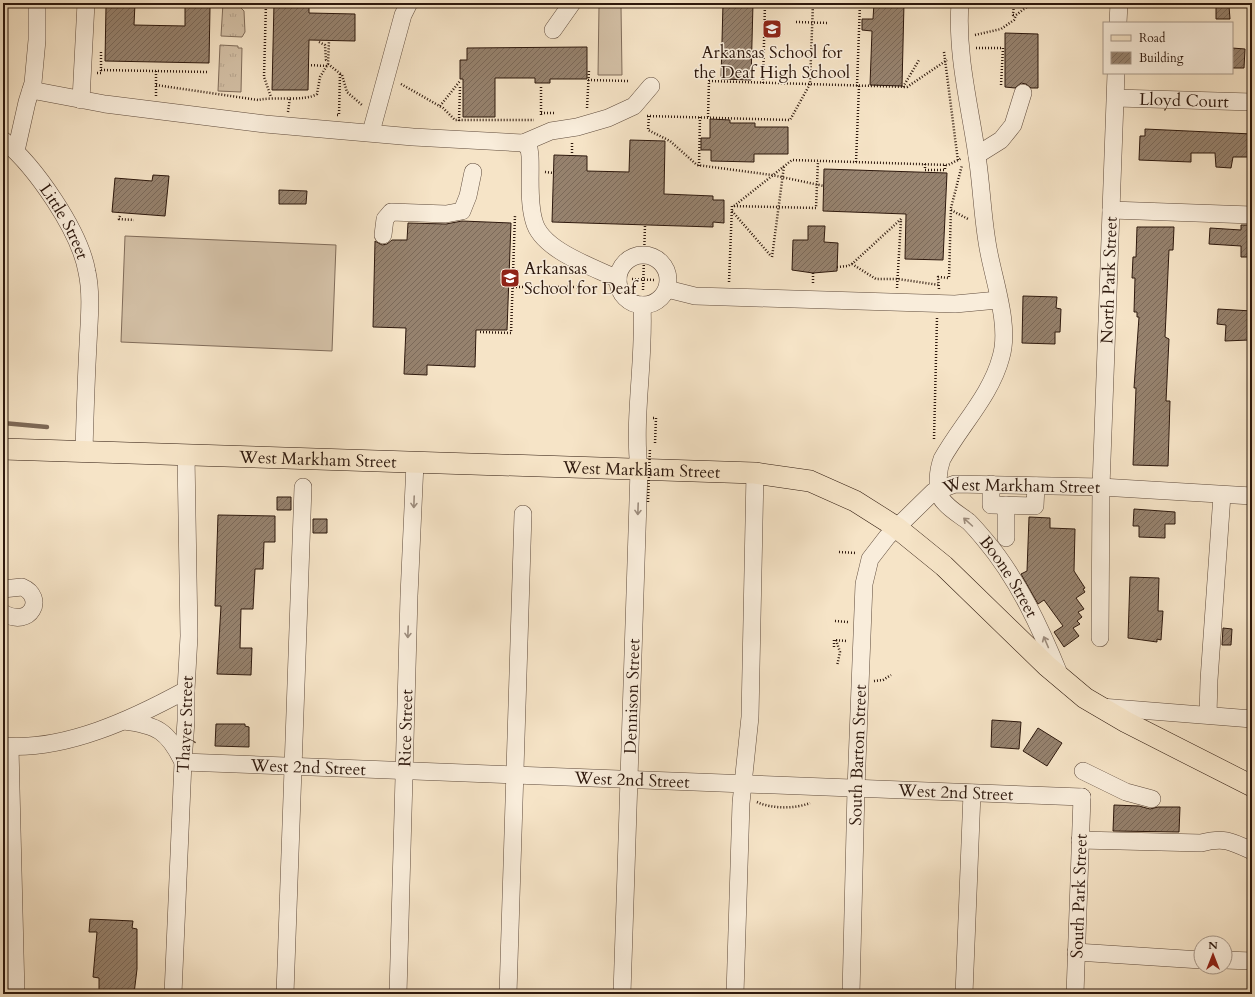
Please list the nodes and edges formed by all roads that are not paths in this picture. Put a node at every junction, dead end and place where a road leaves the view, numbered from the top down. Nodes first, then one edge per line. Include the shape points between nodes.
1 (37, 3) edge
2 (86, 3) edge
3 (409, 3) edge
4 (572, 3) edge
5 (960, 3) edge
6 (1119, 3) edge
7 (1118, 22) edge
8 (553, 30) dead end
9 (1116, 74) edge
10 (651, 86) dead end
11 (31, 90) junction
12 (1023, 93) dead end
13 (1116, 98) junction
14 (81, 100) junction
15 (1252, 102) edge
16 (371, 132) junction
17 (3, 140) edge
18 (523, 143) junction
19 (16, 151) junction
20 (970, 156) junction
21 (473, 172) dead end
22 (1112, 210) junction
23 (1252, 215) edge
24 (384, 235) dead end
25 (618, 283) junction
26 (668, 284) junction
27 (998, 300) junction
28 (642, 305) junction
29 (3, 448) edge
30 (84, 451) junction
31 (186, 455) junction
32 (415, 463) junction
33 (639, 470) junction
34 (755, 473) junction
35 (991, 484) junction
36 (1036, 486) junction
37 (303, 487) dead end
38 (1102, 487) junction
39 (938, 489) junction
40 (1222, 495) junction
41 (1252, 496) edge
42 (1006, 505) junction
43 (523, 514) dead end
44 (896, 527) junction
45 (1006, 538) dead end
46 (3, 589) edge
47 (3, 613) edge
48 (1100, 638) dead end
49 (1061, 678) junction
50 (186, 690) junction
51 (1098, 707) junction
52 (1208, 715) junction
53 (1252, 719) edge
54 (124, 721) junction
55 (7, 747) edge
56 (183, 762) junction
57 (293, 766) junction
58 (404, 771) junction
59 (1083, 772) dead end
60 (515, 775) junction
61 (627, 780) junction
62 (1104, 783) junction
63 (1252, 786) edge
64 (856, 788) junction
65 (743, 789) junction
66 (972, 793) junction
67 (1082, 797) junction
68 (1152, 799) dead end
69 (1080, 840) junction
70 (1252, 851) edge
71 (1076, 952) junction
72 (1193, 959) edge
73 (1233, 960) edge
74 (1252, 961) edge
75 (16, 994) edge
76 (173, 994) edge
77 (285, 994) edge
78 (398, 994) edge
79 (508, 994) edge
80 (622, 994) edge
81 (735, 994) edge
82 (851, 994) edge
83 (964, 994) edge
84 (1075, 994) edge

1 - 11 street via 37,40
2 - 14 street
3 - 16 street
4 - 8 street
5 - 20 street via 965,46
6 - 7 street
9 - 13 street, North Park Street
10 - 18 street via 634,106 608,118 551,131
11 - 14 street
11 - 19 street
12 - 20 street via 1013,125 1000,140
13 - 15 street, Lloyd Court
13 - 22 street, North Park Street
14 - 16 street via 279,126
16 - 18 street
17 - 19 street, Little Street
18 - 25 street via 529,148 534,221 545,240 558,250
19 - 30 street, Little Street via 65,219 88,272
20 - 27 street
21 - 24 street via 462,211 446,214 391,212 385,219
22 - 23 street
22 - 38 street, North Park Street
25 - 26 street via 619,271 626,261 644,254 663,264 667,270
25 - 28 street via 628,300
26 - 27 street via 695,296 955,304
26 - 28 street via 657,301
27 - 39 street via 1004,331 1002,356 987,392 955,436 942,459
28 - 33 street, Dennison Street via 637,438
29 - 30 main road, West Markham Street
30 - 31 main road, West Markham Street
31 - 32 main road, West Markham Street
31 - 50 street, Thayer Street via 189,562
32 - 33 main road, West Markham Street
32 -> 58 street, Rice Street
33 - 34 main road, West Markham Street
33 -> 61 street, Dennison Street
34 - 44 main road, West Markham Street via 810,481 855,501
34 - 65 street via 750,717
35 - 36 street, West Markham Street
35 - 39 street, West Markham Street via 955,484
35 - 42 street via 990,505
36 - 38 street, West Markham Street
36 - 42 street via 1035,506
37 - 57 street
38 - 40 street, West Markham Street
38 - 48 street
39 - 44 street, West Markham Street
49 -> 39 street, Boone Street via 1031,613 999,559 969,522 942,499
40 - 41 street, West Markham Street
40 - 52 street
42 - 45 street
43 - 60 street
44 - 49 main road, Boone Street via 944,566
44 - 64 street, South Barton Street via 870,559 864,584
46 - 47 street via 22,587 32,594 34,600 32,611 24,617 14,618
49 - 51 main road, Boone Street
50 - 54 street
50 - 56 street, Thayer Street
51 - 52 street
51 - 63 main road, Boone Street
52 - 53 street
54 - 55 street via 48,744
54 - 56 street via 145,724 159,730
55 - 75 street
56 - 57 street, West 2nd Street
56 - 76 street, Thayer Street
57 - 58 street, West 2nd Street
57 - 77 street
58 - 60 street, West 2nd Street
58 - 78 street, Rice Street
59 - 62 street
60 - 61 street, West 2nd Street
60 - 79 street
61 - 65 street, West 2nd Street
61 - 80 street, Dennison Street
62 - 67 street
62 - 68 street
64 - 65 street, West 2nd Street
64 - 66 street, West 2nd Street
64 - 82 street, South Barton Street
65 - 81 street
66 - 67 street, West 2nd Street
66 - 83 street
67 - 69 street, South Park Street
69 - 70 street via 1201,843 1216,839 1228,840
69 - 71 street, South Park Street
71 - 72 street
71 - 84 street, South Park Street
73 - 74 street

